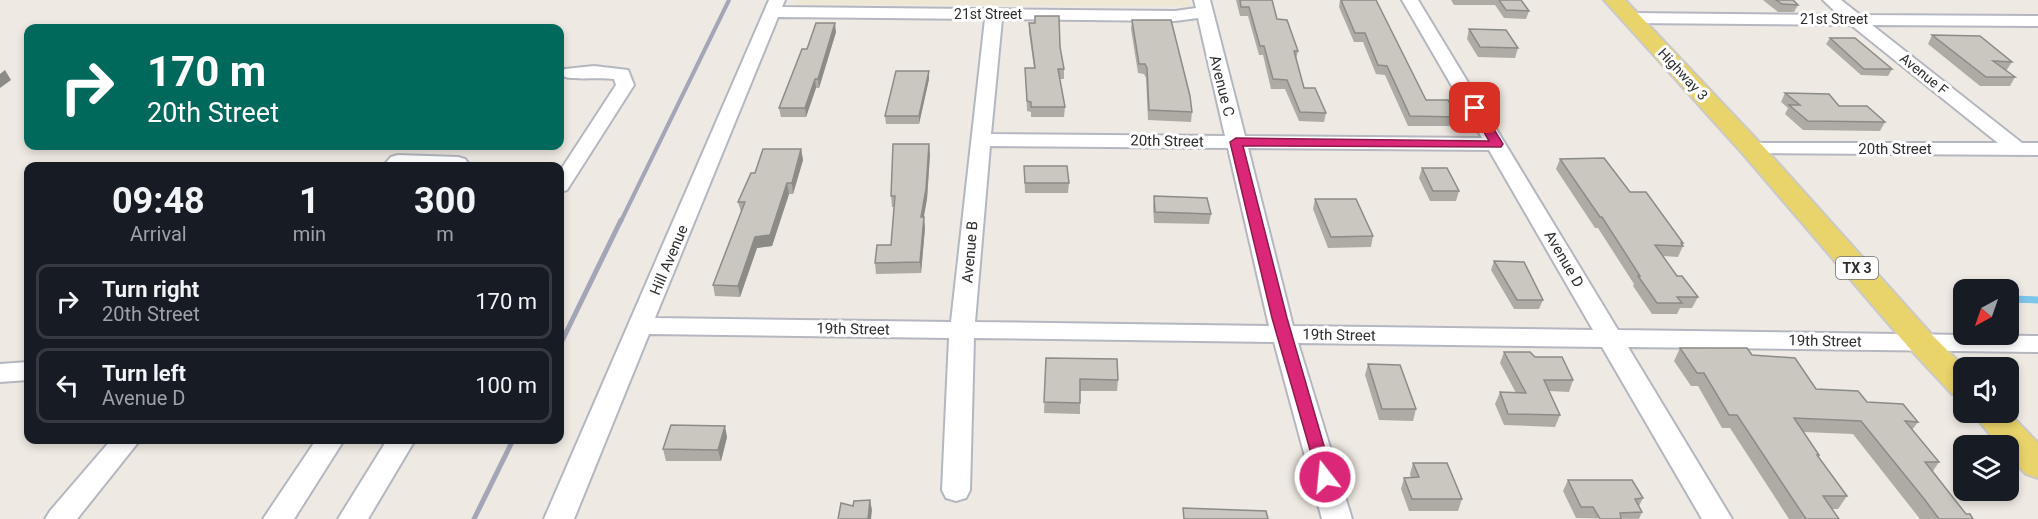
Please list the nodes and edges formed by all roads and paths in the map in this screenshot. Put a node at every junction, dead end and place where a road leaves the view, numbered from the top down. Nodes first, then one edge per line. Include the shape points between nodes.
1 (1410, 0) edge
2 (1614, 0) edge
3 (1832, 0) edge
4 (774, 6) edge
5 (1203, 6) edge
6 (994, 14) junction
7 (1630, 18) junction
8 (1856, 19) junction
9 (2038, 21) edge
10 (572, 73) dead end
11 (980, 140) junction
12 (1236, 142) junction
13 (1497, 144) junction
14 (1752, 149) junction
15 (2017, 149) junction
16 (2038, 149) edge
17 (397, 162) edge
18 (428, 162) edge
19 (564, 180) edge
20 (640, 326) junction
21 (962, 330) junction
22 (1284, 334) junction
23 (1611, 338) junction
24 (1922, 343) junction
25 (2038, 344) edge
26 (24, 371) edge
27 (0, 373) edge
28 (1953, 375) edge
29 (1998, 423) edge
30 (123, 444) edge
31 (327, 444) edge
32 (399, 444) edge
33 (2038, 465) edge
34 (956, 490) dead end
35 (60, 519) edge
36 (278, 519) edge
37 (353, 519) edge
38 (559, 519) edge
39 (1337, 519) edge
40 (1717, 519) edge

1 - 13 street, Avenue D
2 - 7 main road, Highway 3 / TX 3
3 - 8 street, Avenue F
4 - 6 street, 21st Street
4 - 20 street, Hill Avenue
5 - 6 street, 21st Street via 1175,16
5 - 12 street, Avenue C
6 - 11 street, Avenue B
7 - 8 street, 21st Street
7 - 14 main road, Highway 3 / TX 3
8 - 9 street, 21st Street
8 - 15 street, Avenue F
10 - 19 street via 594,70 622,74 625,85
11 - 12 street, 20th Street
11 - 21 street, Avenue B
12 - 13 street, 20th Street
12 - 22 street, Avenue C
13 - 23 street, Avenue D
14 - 15 street, 20th Street
14 - 24 main road, TX 3
15 - 16 street, 20th Street
17 - 18 street
20 - 21 street, 19th Street
20 - 38 street, Hill Avenue
21 - 22 street, 19th Street
21 - 34 street, Avenue B
22 - 23 street, 19th Street
22 - 39 street, Avenue C
23 - 24 street, 19th Street
23 - 40 street, Avenue D
24 - 25 street, 19th Street
24 - 28 main road, TX 3
26 - 27 street
29 - 33 main road
30 - 35 street
31 - 36 street
32 - 37 street

